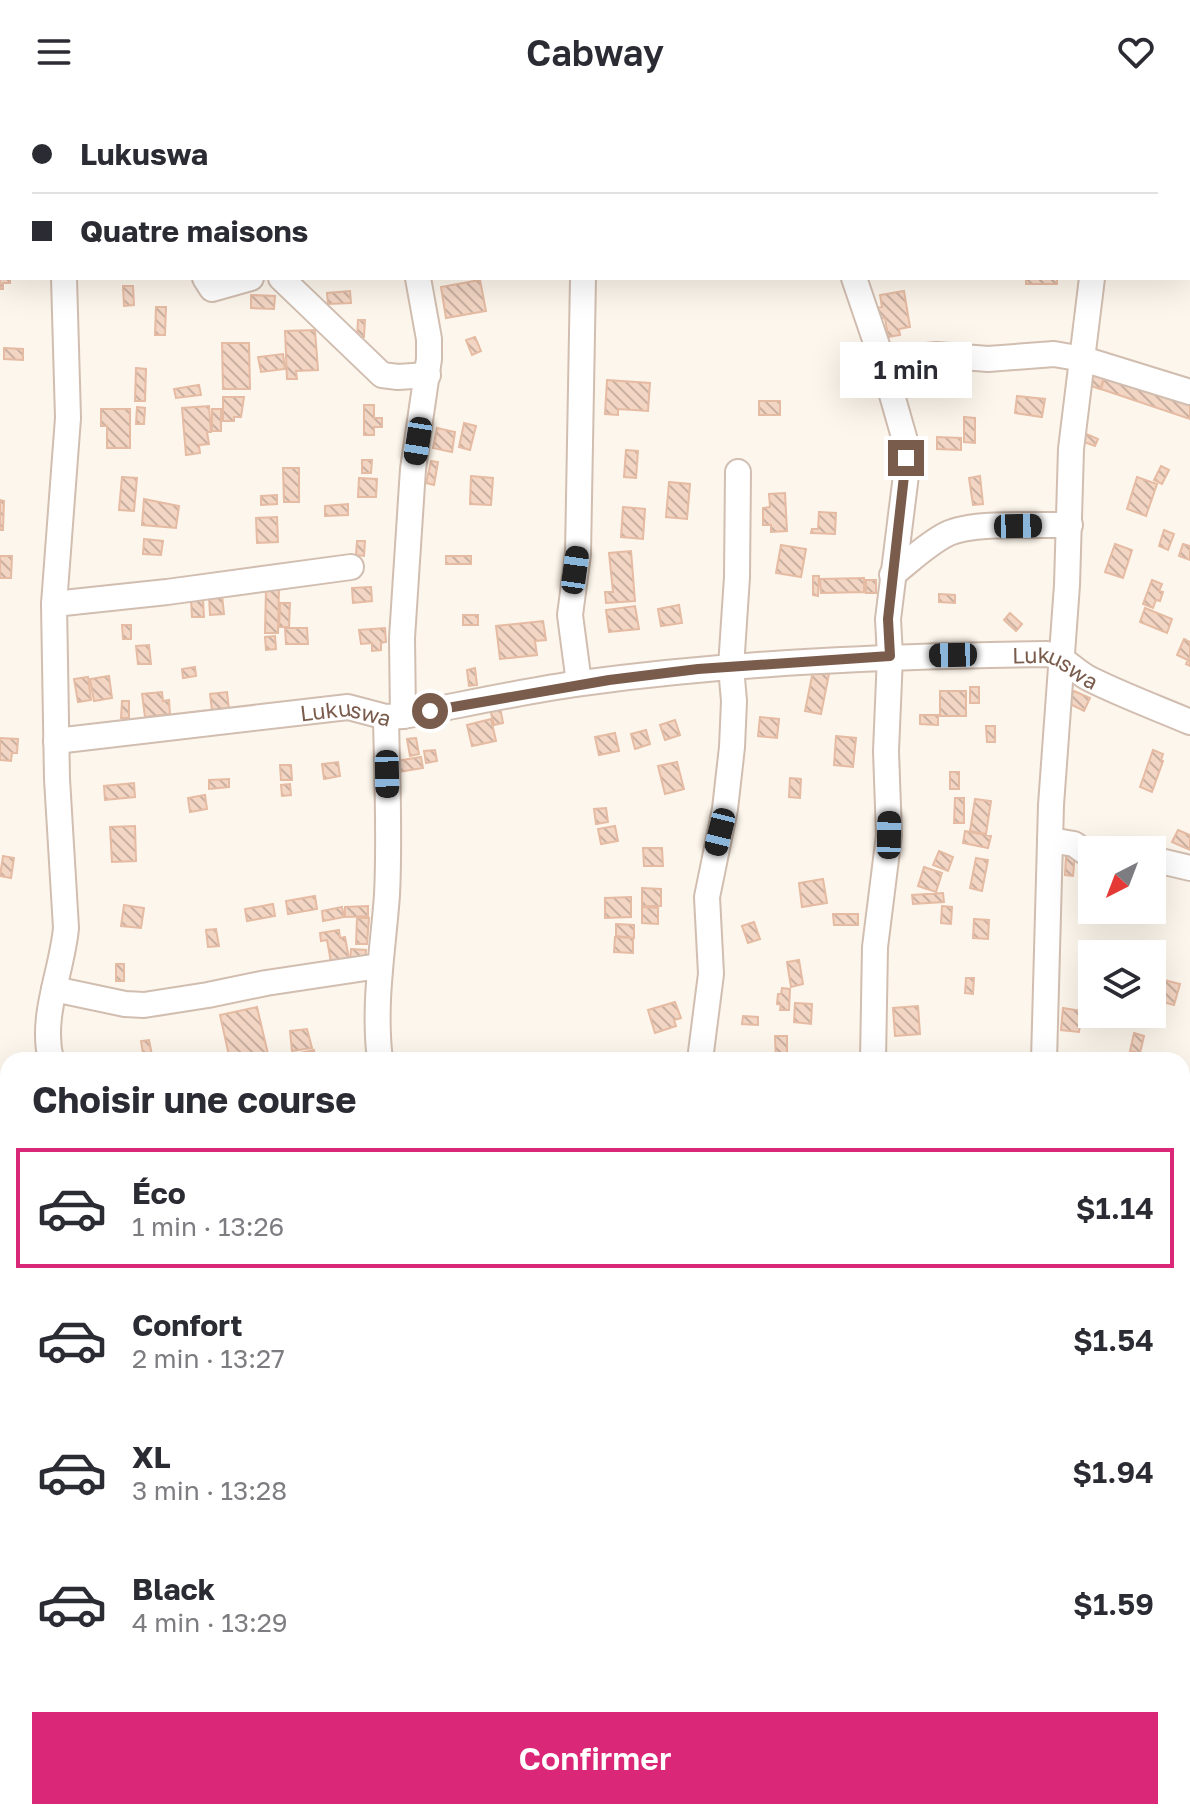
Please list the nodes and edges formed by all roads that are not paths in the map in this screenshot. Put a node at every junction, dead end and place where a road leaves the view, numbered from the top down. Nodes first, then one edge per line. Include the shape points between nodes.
1 (64, 280) edge
2 (206, 280) edge
3 (244, 280) edge
4 (283, 280) edge
5 (418, 280) edge
6 (583, 280) edge
7 (855, 280) edge
8 (1092, 280) edge
9 (1083, 359) junction
10 (882, 360) junction
11 (428, 375) junction
12 (1190, 392) edge
13 (738, 472) dead end
14 (1070, 525) junction
15 (351, 567) dead end
16 (892, 575) junction
17 (54, 604) junction
18 (890, 656) junction
19 (1060, 657) junction
20 (731, 667) junction
21 (579, 683) junction
22 (395, 716) junction
23 (1190, 722) edge
24 (56, 741) junction
25 (1050, 840) junction
26 (1078, 847) edge
27 (1166, 862) edge
28 (1190, 868) edge
29 (379, 966) junction
30 (54, 989) junction
31 (49, 1052) edge
32 (379, 1052) edge
33 (701, 1052) edge
34 (873, 1052) edge
35 (1044, 1052) edge

1 - 17 street via 68,418
2 - 3 street via 212,289
4 - 11 street via 382,375
5 - 11 street via 429,339
6 - 21 street via 578,554 570,615
7 - 10 street
8 - 9 street
9 - 10 street via 1039,354
9 - 12 street
9 - 14 street via 1071,449
10 - 16 street via 906,444
11 - 22 street via 413,469
13 - 20 street
14 - 16 street via 950,532
14 - 19 street
15 - 17 street
16 - 18 street
17 - 24 street
18 - 19 street, Lukuswa
18 - 20 street, Lukuswa
18 - 34 street via 889,835 875,947
19 - 23 street, Lukuswa via 1086,677
19 - 25 street
20 - 21 street, Lukuswa
20 - 33 street via 732,747 707,897 711,974
21 - 22 street, Lukuswa
22 - 24 street, Lukuswa via 348,707
22 - 29 street
24 - 30 street via 66,928
25 - 26 street
25 - 35 street
27 - 28 street
29 - 30 street via 144,1005
29 - 32 street
30 - 31 street via 47,1024

